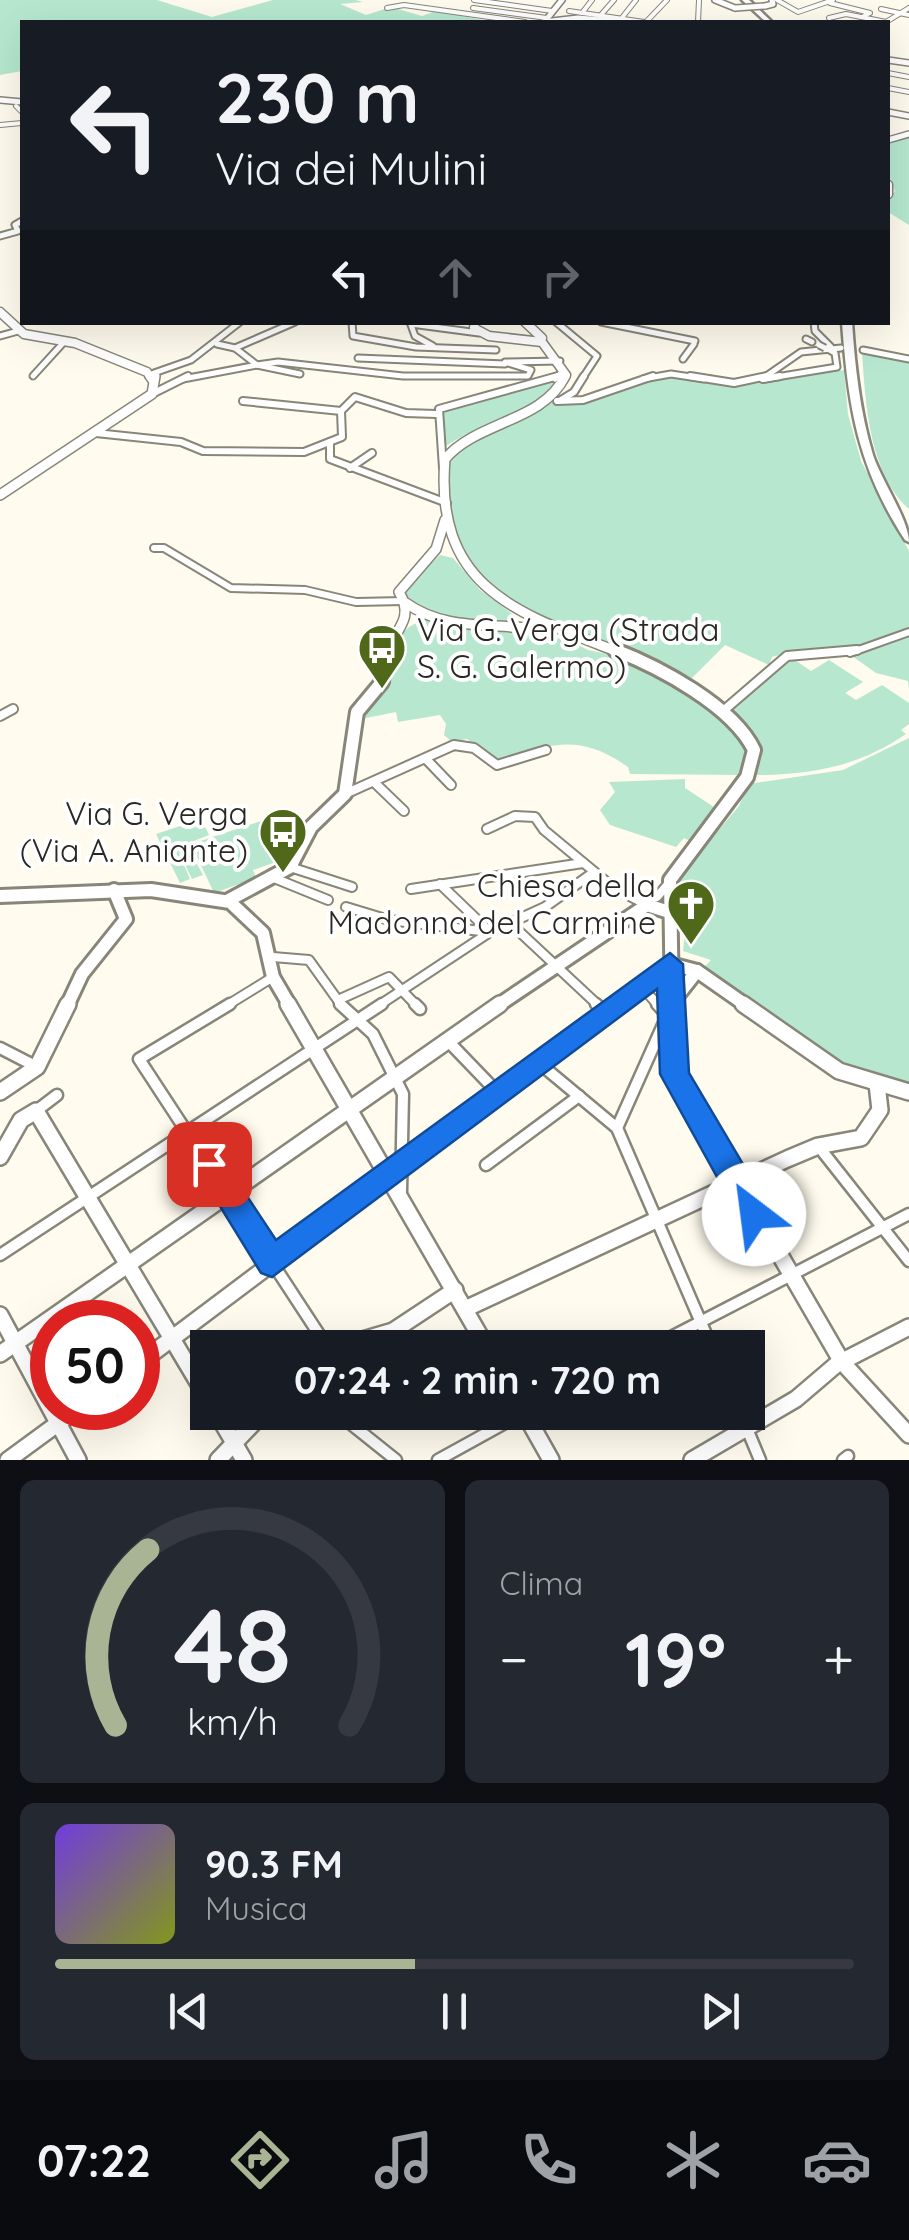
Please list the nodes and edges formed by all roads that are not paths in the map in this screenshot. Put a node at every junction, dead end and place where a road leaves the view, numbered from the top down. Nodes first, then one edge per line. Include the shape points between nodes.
1 (474, 0) edge
2 (562, 0) edge
3 (592, 0) edge
4 (614, 0) edge
5 (667, 0) edge
6 (715, 0) edge
7 (774, 0) edge
8 (743, 1) edge
9 (830, 1) edge
10 (900, 1) edge
11 (387, 8) dead end
12 (473, 8) dead end
13 (755, 8) joint
14 (909, 8) edge
15 (881, 9) dead end
16 (582, 13) junction
17 (901, 13) junction
18 (553, 14) junction
19 (568, 15) junction
20 (600, 16) junction
21 (862, 17) junction
22 (829, 18) dead end
23 (511, 20) edge
24 (614, 20) edge
25 (617, 20) edge
26 (618, 20) edge
27 (647, 20) edge
28 (764, 20) edge
29 (764, 20) edge
30 (876, 20) edge
31 (889, 20) edge
32 (907, 76) edge
33 (890, 88) edge
34 (909, 92) edge
35 (0, 100) edge
36 (19, 104) edge
37 (20, 222) edge
38 (0, 236) edge
39 (0, 312) edge
40 (237, 325) edge
41 (288, 325) edge
42 (352, 325) edge
43 (411, 325) edge
44 (424, 325) edge
45 (476, 325) edge
46 (527, 325) edge
47 (560, 325) edge
48 (613, 325) edge
49 (816, 325) edge
50 (846, 325) edge
51 (854, 325) edge
52 (18, 330) junction
53 (479, 333) junction
54 (821, 335) junction
55 (0, 336) edge
56 (534, 336) junction
57 (658, 336) junction
58 (64, 342) junction
59 (217, 344) junction
60 (651, 344) dead end
61 (819, 344) junction
62 (236, 348) junction
63 (434, 348) junction
64 (841, 348) dead end
65 (496, 350) dead end
66 (863, 350) dead end
67 (358, 358) dead end
68 (683, 358) dead end
69 (909, 359) edge
70 (257, 364) junction
71 (505, 364) junction
72 (562, 365) junction
73 (300, 374) dead end
74 (32, 376) dead end
75 (763, 379) junction
76 (154, 381) junction
77 (244, 402) dead end
78 (341, 411) junction
79 (436, 414) junction
80 (96, 433) junction
81 (330, 442) junction
82 (372, 453) dead end
83 (350, 468) junction
84 (443, 468) junction
85 (0, 494) edge
86 (447, 505) junction
87 (909, 524) edge
88 (909, 538) edge
89 (154, 548) dead end
90 (430, 557) junction
91 (464, 566) junction
92 (405, 602) junction
93 (512, 617) junction
94 (442, 618) junction
95 (398, 631) junction
96 (909, 632) edge
97 (13, 709) dead end
98 (724, 711) junction
99 (0, 716) edge
100 (546, 750) dead end
101 (426, 760) junction
102 (376, 784) junction
103 (451, 785) dead end
104 (346, 794) junction
105 (404, 811) dead end
106 (488, 829) dead end
107 (583, 862) junction
108 (290, 867) junction
109 (594, 872) junction
110 (274, 878) junction
111 (670, 880) junction
112 (440, 884) junction
113 (352, 887) dead end
114 (411, 889) dead end
115 (114, 890) junction
116 (0, 896) edge
117 (328, 900) dead end
118 (231, 903) junction
119 (641, 905) junction
120 (346, 907) dead end
121 (666, 907) junction
122 (510, 923) junction
123 (490, 932) junction
124 (273, 956) junction
125 (670, 962) junction
126 (554, 965) junction
127 (698, 973) junction
128 (273, 978) junction
129 (638, 988) junction
130 (401, 990) junction
131 (338, 1000) junction
132 (420, 1009) dead end
133 (670, 1011) junction
134 (606, 1012) junction
135 (358, 1018) junction
136 (447, 1040) junction
137 (313, 1047) junction
138 (0, 1048) edge
139 (539, 1063) junction
140 (37, 1067) junction
141 (396, 1075) junction
142 (878, 1084) junction
143 (0, 1092) edge
144 (909, 1092) edge
145 (498, 1093) junction
146 (57, 1095) dead end
147 (579, 1096) junction
148 (349, 1109) junction
149 (38, 1114) junction
150 (616, 1128) junction
151 (187, 1132) junction
152 (818, 1146) junction
153 (0, 1157) edge
154 (486, 1165) dead end
155 (395, 1172) junction
156 (737, 1183) junction
157 (228, 1194) junction
158 (89, 1197) junction
159 (909, 1214) edge
160 (657, 1222) junction
161 (882, 1228) junction
162 (0, 1255) edge
163 (909, 1261) edge
164 (272, 1262) junction
165 (128, 1264) junction
166 (790, 1275) junction
167 (454, 1290) junction
168 (466, 1309) junction
169 (0, 1315) edge
170 (700, 1321) junction
171 (909, 1326) edge
172 (319, 1330) edge
173 (395, 1330) edge
174 (477, 1330) edge
175 (683, 1330) edge
176 (704, 1330) edge
177 (172, 1338) junction
178 (160, 1347) edge
179 (8, 1349) edge
180 (842, 1362) junction
181 (190, 1368) edge
182 (30, 1382) edge
183 (765, 1412) edge
184 (49, 1430) edge
185 (62, 1430) edge
186 (226, 1430) edge
187 (253, 1430) edge
188 (358, 1430) edge
189 (492, 1430) edge
190 (534, 1430) edge
191 (731, 1430) edge
192 (748, 1430) edge
193 (909, 1435) edge
194 (239, 1452) edge
195 (8, 1460) edge
196 (78, 1460) edge
197 (218, 1460) edge
198 (396, 1460) edge
199 (438, 1460) edge
200 (551, 1460) edge
201 (692, 1460) edge
202 (760, 1460) edge

1 - 18 street
2 - 18 street
3 - 16 street
4 - 20 street
5 - 27 street
6 - 7 street, bridge via 735,8
7 - 9 street via 798,12
8 - 13 highway
8 - 29 highway
9 - 21 street via 870,12
10 - 14 street
11 - 23 street
12 - 18 street
13 - 28 highway
14 - 17 street
15 - 17 street
16 - 19 street
16 - 20 street
17 - 31 street
18 - 19 street
18 - 19 street
19 - 24 street
19 - 25 street
20 - 26 street
21 - 22 street
21 - 30 street
32 - 33 street
33 - 34 street
35 - 36 street
37 - 38 street via 18,231
39 - 52 street
40 - 59 street
41 - 62 street
42 - 63 street via 353,336
43 - 63 street
44 - 53 street
45 - 53 street
46 - 56 street
47 - 75 street via 597,356 574,392 558,402 662,374 714,382
48 - 57 street
49 - 54 street
50 - 88 highway via 859,435
51 - 87 highway via 867,435
52 - 55 street
52 - 58 street
53 - 56 street
54 - 61 street
54 - 61 street
56 - 72 street
57 - 60 street
57 - 68 street via 694,342
58 - 74 street
58 - 76 street
59 - 62 street
59 - 76 street
61 - 64 street
61 - 75 street
61 - 75 street via 836,353 837,367
62 - 70 street
63 - 65 street
66 - 69 street
67 - 71 street
70 - 71 street via 403,376 532,373
70 - 73 street
70 - 76 street
71 - 72 street
72 - 79 street via 553,382 477,397
72 - 84 street via 560,390 474,434 448,452
76 - 80 street
77 - 78 street
78 - 79 street via 358,396 406,414
78 - 81 street via 342,437
79 - 84 street
80 - 81 street via 181,442 203,451 304,452
80 - 85 street
81 - 83 street via 330,459
82 - 83 street
83 - 86 street
84 - 86 street
86 - 90 street via 442,538
86 - 91 street
89 - 92 street via 231,588
90 - 91 street via 450,555
90 - 92 street via 398,592
91 - 93 street
92 - 94 street
92 - 95 street via 406,621
93 - 94 street via 476,626
93 - 98 street via 640,660
94 - 95 street via 418,619
95 - 104 street via 386,650 382,682 357,712
96 - 98 street via 837,656 787,656
97 - 99 street
98 - 111 street via 746,734 754,761 724,813
100 - 101 street via 497,765 474,748 454,745
101 - 102 street
101 - 103 street
102 - 104 street
102 - 105 street
104 - 108 street via 311,827
106 - 107 street via 533,814
107 - 109 street
107 - 112 street
108 - 110 street
108 - 113 street
109 - 119 street
109 - 122 street
110 - 117 street
110 - 118 street
111 - 119 street
111 - 121 street
112 - 114 street
112 - 123 street
115 - 116 street
115 - 118 street
115 - 140 street via 126,919 82,974
118 - 124 street via 261,929
119 - 121 street
119 - 126 street
120 - 123 street via 389,920
121 - 125 street
122 - 123 street
122 - 126 street
123 - 130 street
124 - 128 street
124 - 131 street via 309,960
125 - 127 street
125 - 129 street
125 - 133 street
126 - 134 street
126 - 136 street
127 - 133 street
127 - 142 street via 829,1065
128 - 137 street
128 - 151 street via 139,1059
129 - 133 street
129 - 134 street
130 - 131 street via 389,977
130 - 132 street
130 - 135 street
131 - 135 street
133 - 150 street
133 - 156 street via 675,1074
134 - 139 street
135 - 137 street
135 - 141 street
136 - 141 street
136 - 145 street
137 - 148 street
137 - 151 street
138 - 140 street
139 - 145 street
139 - 147 street
140 - 143 street
141 - 148 street
141 - 155 street via 405,1109
142 - 144 street
142 - 152 street via 881,1106 864,1134
145 - 155 street
146 - 149 street
147 - 150 street
147 - 154 street
148 - 155 street
148 - 157 street
149 - 153 street via 21,1120
149 - 158 street
150 - 160 street
151 - 157 street
151 - 158 street
152 - 156 street
152 - 161 street
155 - 164 street
155 - 167 street via 401,1196
156 - 160 street
156 - 166 street
157 - 164 street
157 - 165 street
158 - 162 street
158 - 165 street
159 - 161 street
160 - 168 street
160 - 170 street
161 - 163 street
161 - 166 street
164 - 172 street
164 - 177 street
165 - 177 street
165 - 179 street
166 - 170 street
166 - 180 street
167 - 168 street
167 - 173 street
168 - 174 street
169 - 179 street
170 - 175 street
170 - 176 street
171 - 180 street
177 - 178 street
177 - 181 street
179 - 182 street
180 - 183 street via 796,1400
180 - 193 street
184 - 195 street
185 - 196 street
186 - 194 street
187 - 194 street
188 - 198 street
189 - 199 street
190 - 200 street
191 - 201 street
192 - 202 street
194 - 197 street

